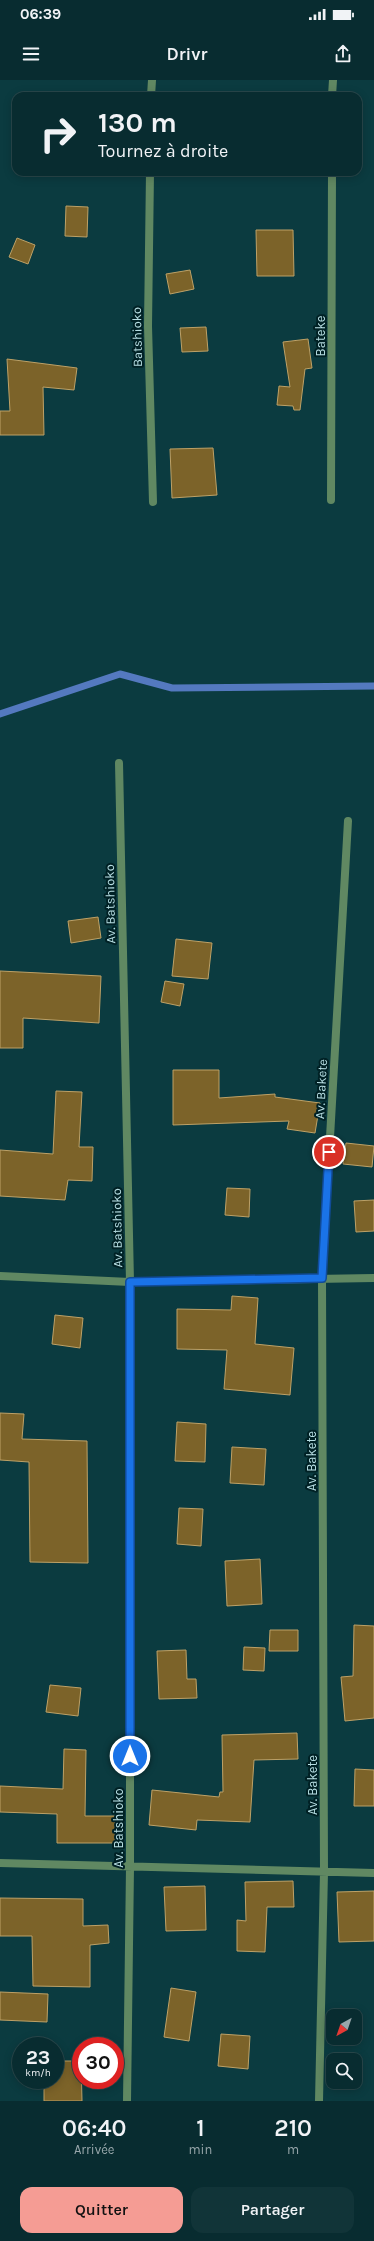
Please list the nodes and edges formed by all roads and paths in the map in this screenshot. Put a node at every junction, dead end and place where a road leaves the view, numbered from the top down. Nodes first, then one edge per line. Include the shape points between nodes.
1 (152, 80) edge
2 (333, 80) edge
3 (151, 92) edge
4 (332, 92) edge
5 (150, 176) edge
6 (332, 176) edge
7 (331, 500) dead end
8 (152, 502) dead end
9 (119, 763) dead end
10 (348, 821) dead end
11 (0, 1276) edge
12 (322, 1278) junction
13 (374, 1278) edge
14 (130, 1282) junction
15 (0, 1863) edge
16 (130, 1867) junction
17 (324, 1872) junction
18 (374, 1873) edge
19 (127, 2101) edge
20 (319, 2101) edge

1 - 3 street
2 - 4 street
5 - 8 street, Batshioko via 148,326
6 - 7 street, Bateke
9 - 14 street, Av. Batshioko
10 - 12 street, Av. Bakete
11 - 14 street
12 - 13 street
12 - 14 street
12 - 17 street, Av. Bakete
14 - 16 street, Av. Batshioko
15 - 16 street
16 - 17 street
16 - 19 street, Av. Batshioko
17 - 18 street
17 - 20 street, Av. Bakete

